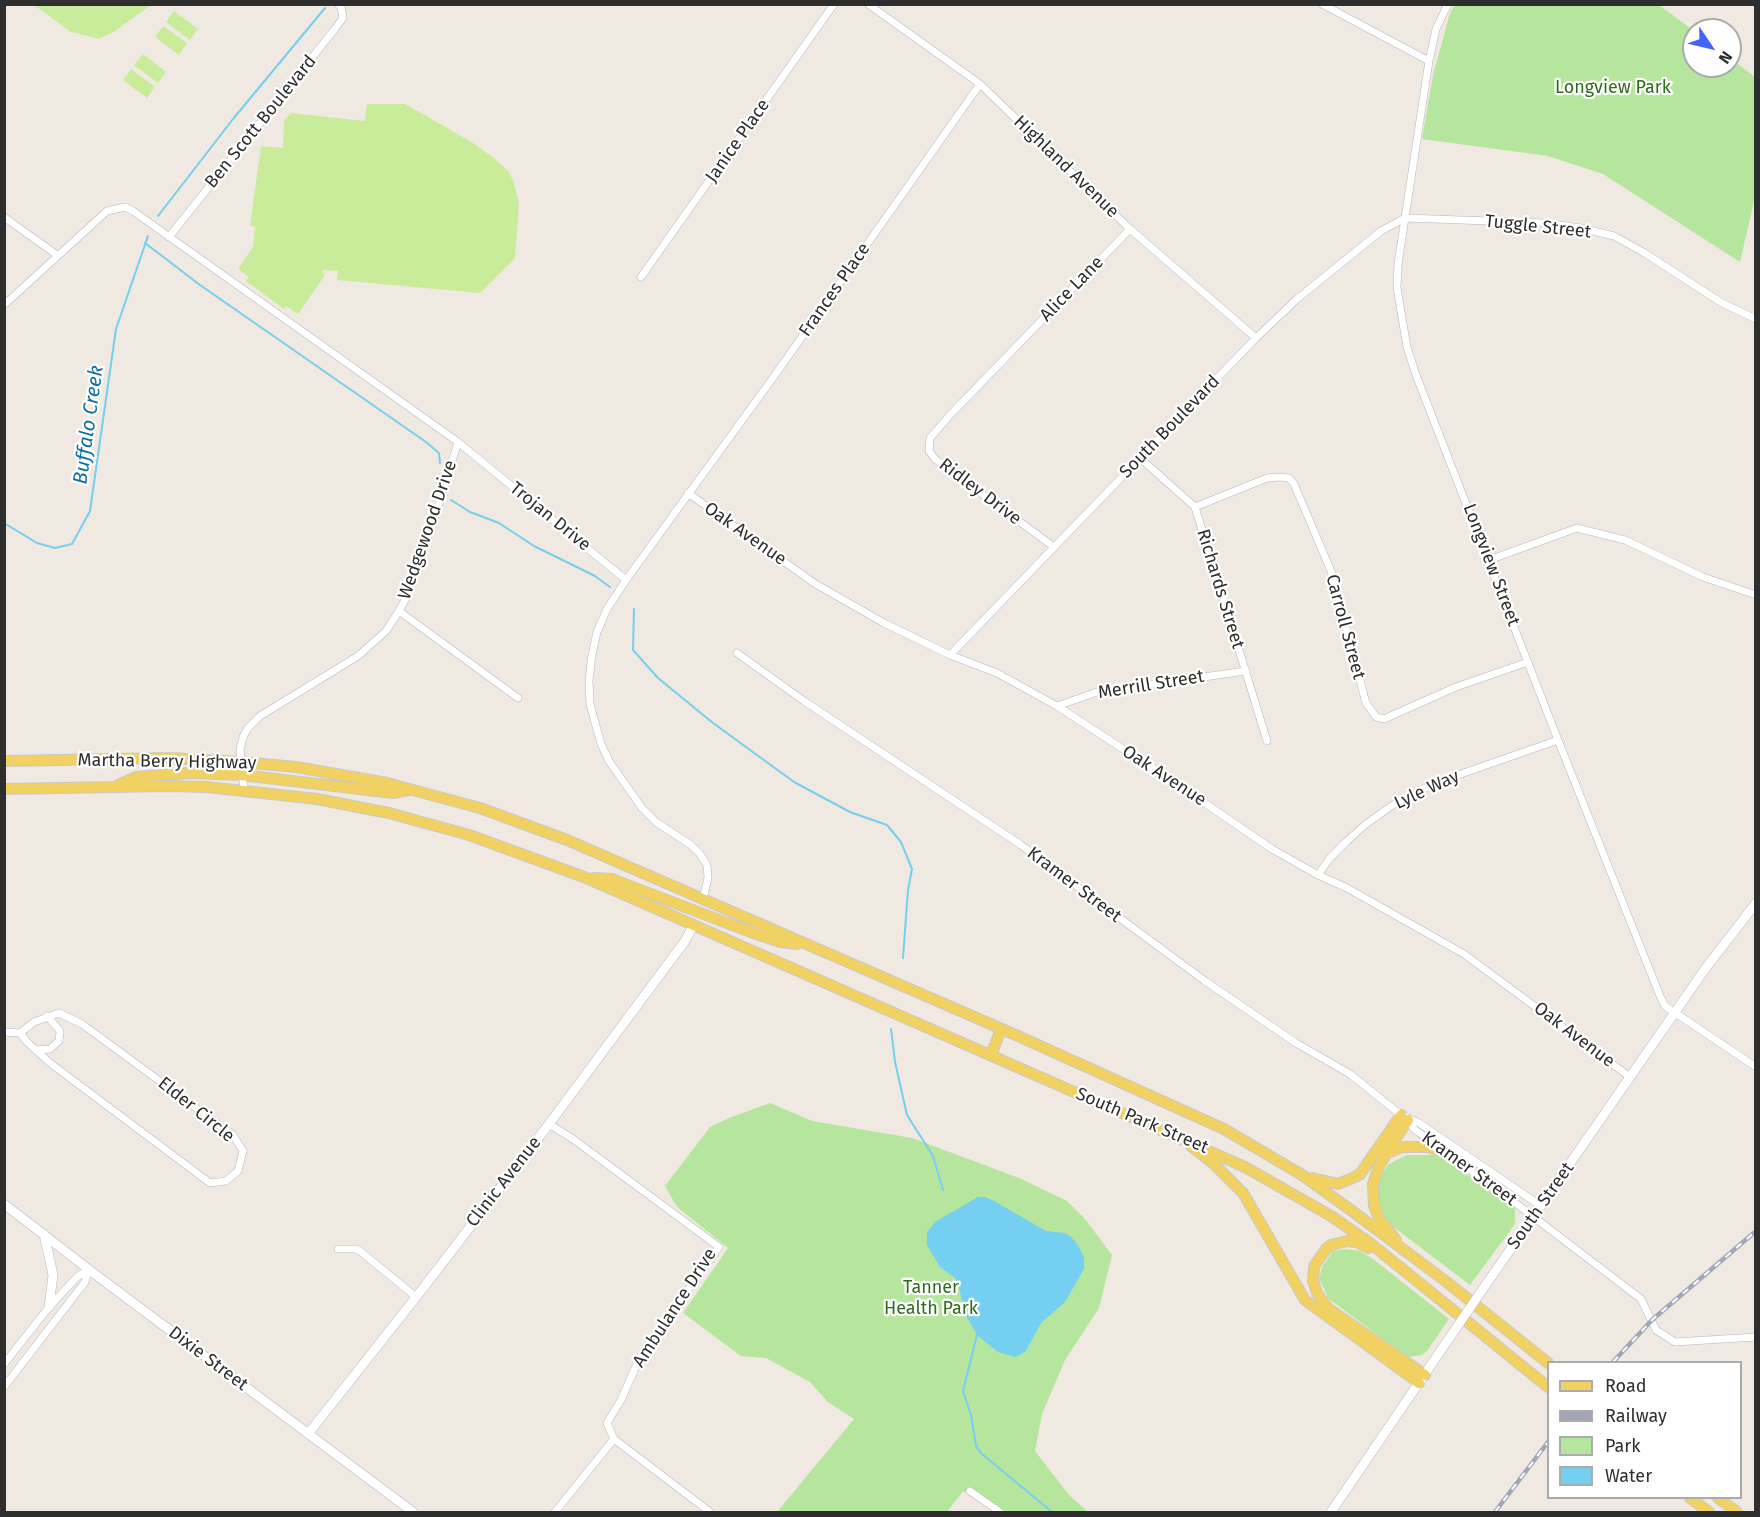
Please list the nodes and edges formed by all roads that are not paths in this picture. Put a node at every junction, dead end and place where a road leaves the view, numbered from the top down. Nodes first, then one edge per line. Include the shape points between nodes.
1 (338, 4) edge
2 (834, 4) edge
3 (868, 4) edge
4 (1322, 4) edge
5 (1448, 4) edge
6 (1429, 61) junction
7 (980, 84) junction
8 (4, 217) edge
9 (1405, 218) junction
10 (1130, 229) junction
11 (169, 237) junction
12 (57, 255) junction
13 (641, 278) dead end
14 (4, 306) edge
15 (1755, 319) edge
16 (1256, 338) junction
17 (1014, 349) joint
18 (458, 442) junction
19 (1140, 458) junction
20 (688, 493) junction
21 (1195, 507) junction
22 (1054, 547) junction
23 (1489, 560) junction
24 (627, 580) junction
25 (1755, 595) edge
26 (399, 611) junction
27 (737, 653) dead end
28 (950, 655) junction
29 (1528, 662) junction
30 (1246, 671) junction
31 (518, 698) dead end
32 (1057, 706) junction
33 (1558, 740) junction
34 (1267, 741) dead end
35 (4, 761) edge
36 (240, 762) junction
37 (242, 775) junction
38 (114, 787) junction
39 (4, 789) edge
40 (411, 789) junction
41 (244, 791) junction
42 (1318, 875) junction
43 (587, 878) junction
44 (704, 899) junction
45 (1754, 905) edge
46 (699, 911) junction
47 (693, 926) junction
48 (810, 945) junction
49 (1675, 1012) junction
50 (47, 1016) junction
51 (1001, 1029) junction
52 (4, 1032) edge
53 (20, 1033) junction
54 (36, 1050) junction
55 (991, 1055) junction
56 (1755, 1067) edge
57 (1630, 1077) junction
58 (1404, 1117) junction
59 (549, 1124) junction
60 (1177, 1135) junction
61 (1387, 1153) junction
62 (1446, 1153) junction
63 (1302, 1175) junction
64 (4, 1204) edge
65 (1541, 1206) junction
66 (1533, 1216) junction
67 (44, 1234) junction
68 (338, 1249) dead end
69 (1405, 1252) junction
70 (1389, 1257) junction
71 (89, 1269) junction
72 (416, 1297) junction
73 (49, 1307) junction
74 (1755, 1337) edge
75 (1547, 1362) edge
76 (4, 1364) edge
77 (1422, 1379) junction
78 (1547, 1386) edge
79 (4, 1387) edge
80 (308, 1434) junction
81 (614, 1439) junction
82 (970, 1491) dead end
83 (1692, 1499) edge
84 (1721, 1499) edge
85 (413, 1512) edge
86 (555, 1512) edge
87 (710, 1512) edge
88 (1000, 1512) edge
89 (1331, 1512) edge
90 (1708, 1512) edge
91 (1737, 1512) edge

1 - 11 street, Ben Scott Boulevard via 343,18
2 - 13 street, Janice Place
3 - 7 street, Highland Avenue
4 - 6 street
5 - 6 street, Longview Street via 1436,29
6 - 9 street, Longview Street
7 - 10 street, Highland Avenue
7 - 20 street, Frances Place
8 - 12 street
9 - 15 street, Tuggle Street via 1545,224 1614,236
9 - 16 street, South Boulevard via 1347,257
9 - 23 street, Longview Street via 1397,288 1407,347
10 - 16 street, Highland Avenue
10 - 17 street, Alice Lane
11 - 12 street, Trojan Drive via 133,211 124,207 111,209
11 - 18 street, Trojan Drive
12 - 14 street, Trojan Drive
16 - 19 street, South Boulevard
17 - 22 street, Ridley Drive via 930,438 929,451
18 - 24 street, Trojan Drive
18 - 26 street, Wedgewood Drive via 428,538
19 - 21 street, Richards Street
19 - 22 street, South Boulevard
20 - 24 street, Frances Place
20 - 28 street, Oak Avenue via 814,583
21 - 29 street, Carroll Street via 1268,478 1288,478 1294,484 1330,570 1366,703 1376,717 1384,719 1456,687
21 - 30 street, Richards Street
22 - 28 street, South Boulevard
23 - 25 street via 1577,528 1625,540 1703,577
23 - 29 street, Longview Street
24 - 44 street via 607,609 591,655 589,696 595,729 609,761 642,808 700,854 707,865
26 - 31 street
26 - 36 street, Wedgewood Drive via 386,631 358,656 254,722 243,737
27 - 58 street, Kramer Street via 1020,845 1214,987 1350,1074
28 - 32 street, Oak Avenue via 997,673
29 - 33 street, Longview Street
30 - 32 street, Merrill Street via 1097,692
30 - 34 street, Richards Street
32 - 42 street, Oak Avenue via 1272,849
33 - 42 street, Lyle Way via 1438,782 1397,802 1347,841
33 - 49 street, Longview Street via 1653,983 1665,1006
35 - 36 main road, Martha Berry Highway via 168,758
36 - 37 street, Wedgewood Drive
36 - 40 main road, Martha Berry Highway via 334,773
37 - 38 main road via 136,777
37 - 40 main road via 393,793
37 - 41 street, Wedgewood Drive
38 - 39 main road, Martha Berry Highway
38 - 41 main road, Martha Berry Highway
40 - 44 main road, Martha Berry Highway via 518,821
41 - 43 main road, Martha Berry Highway via 317,799 389,813 469,835
42 - 57 street, Oak Avenue via 1464,954
43 - 46 main road via 612,879
43 - 47 main road, Martha Berry Highway
44 - 46 main road
44 - 48 main road, South Park Street
45 - 49 street, South Street
46 - 47 main road
46 - 48 main road via 781,942
47 - 55 main road, South Park Street
47 - 59 street, Clinic Avenue
48 - 51 main road, South Park Street
49 - 56 street, Longview Street
49 - 57 street, South Street
50 - 53 street
50 - 54 street via 60,1031 59,1041 50,1049
50 - 54 street, Elder Circle via 59,1013 82,1024 233,1135 243,1151 238,1171 226,1181 210,1183
51 - 55 main road
51 - 63 main road, South Park Street via 1224,1129
52 - 53 street
53 - 54 street, Elder Circle
55 - 60 main road, South Park Street
57 - 65 street, South Street
58 - 61 main road
58 - 62 street, Kramer Street
58 - 63 main road via 1355,1178 1331,1184
58 - 65 street, Kramer Street via 1419,1123
59 - 72 street, Clinic Avenue
59 - 81 street, Ambulance Drive via 719,1247 638,1360 607,1423
60 - 70 main road, South Park Street via 1287,1189
60 - 77 main road via 1243,1193 1305,1300
61 - 62 main road via 1415,1146
61 - 69 main road via 1375,1176 1373,1200 1379,1218
62 - 66 street, Kramer Street
63 - 69 main road, South Park Street
64 - 67 street, Dixie Street
65 - 66 street, South Street
66 - 74 street, Kramer Street via 1641,1299 1656,1330 1676,1342
66 - 77 street, South Street, bridge
67 - 71 street, Dixie Street
67 - 73 street via 53,1275
68 - 72 street via 360,1251
69 - 75 main road, South Park Street
70 - 77 main road via 1356,1242 1331,1245 1314,1266 1314,1287 1329,1309
70 - 78 main road, South Park Street
71 - 73 street
71 - 79 street via 85,1282
71 - 80 street, Dixie Street
72 - 80 street, Clinic Avenue
73 - 76 street
77 - 89 street, South Street
80 - 85 street, Dixie Street
81 - 86 street
81 - 87 street
82 - 88 street
83 - 90 main road
84 - 91 main road

